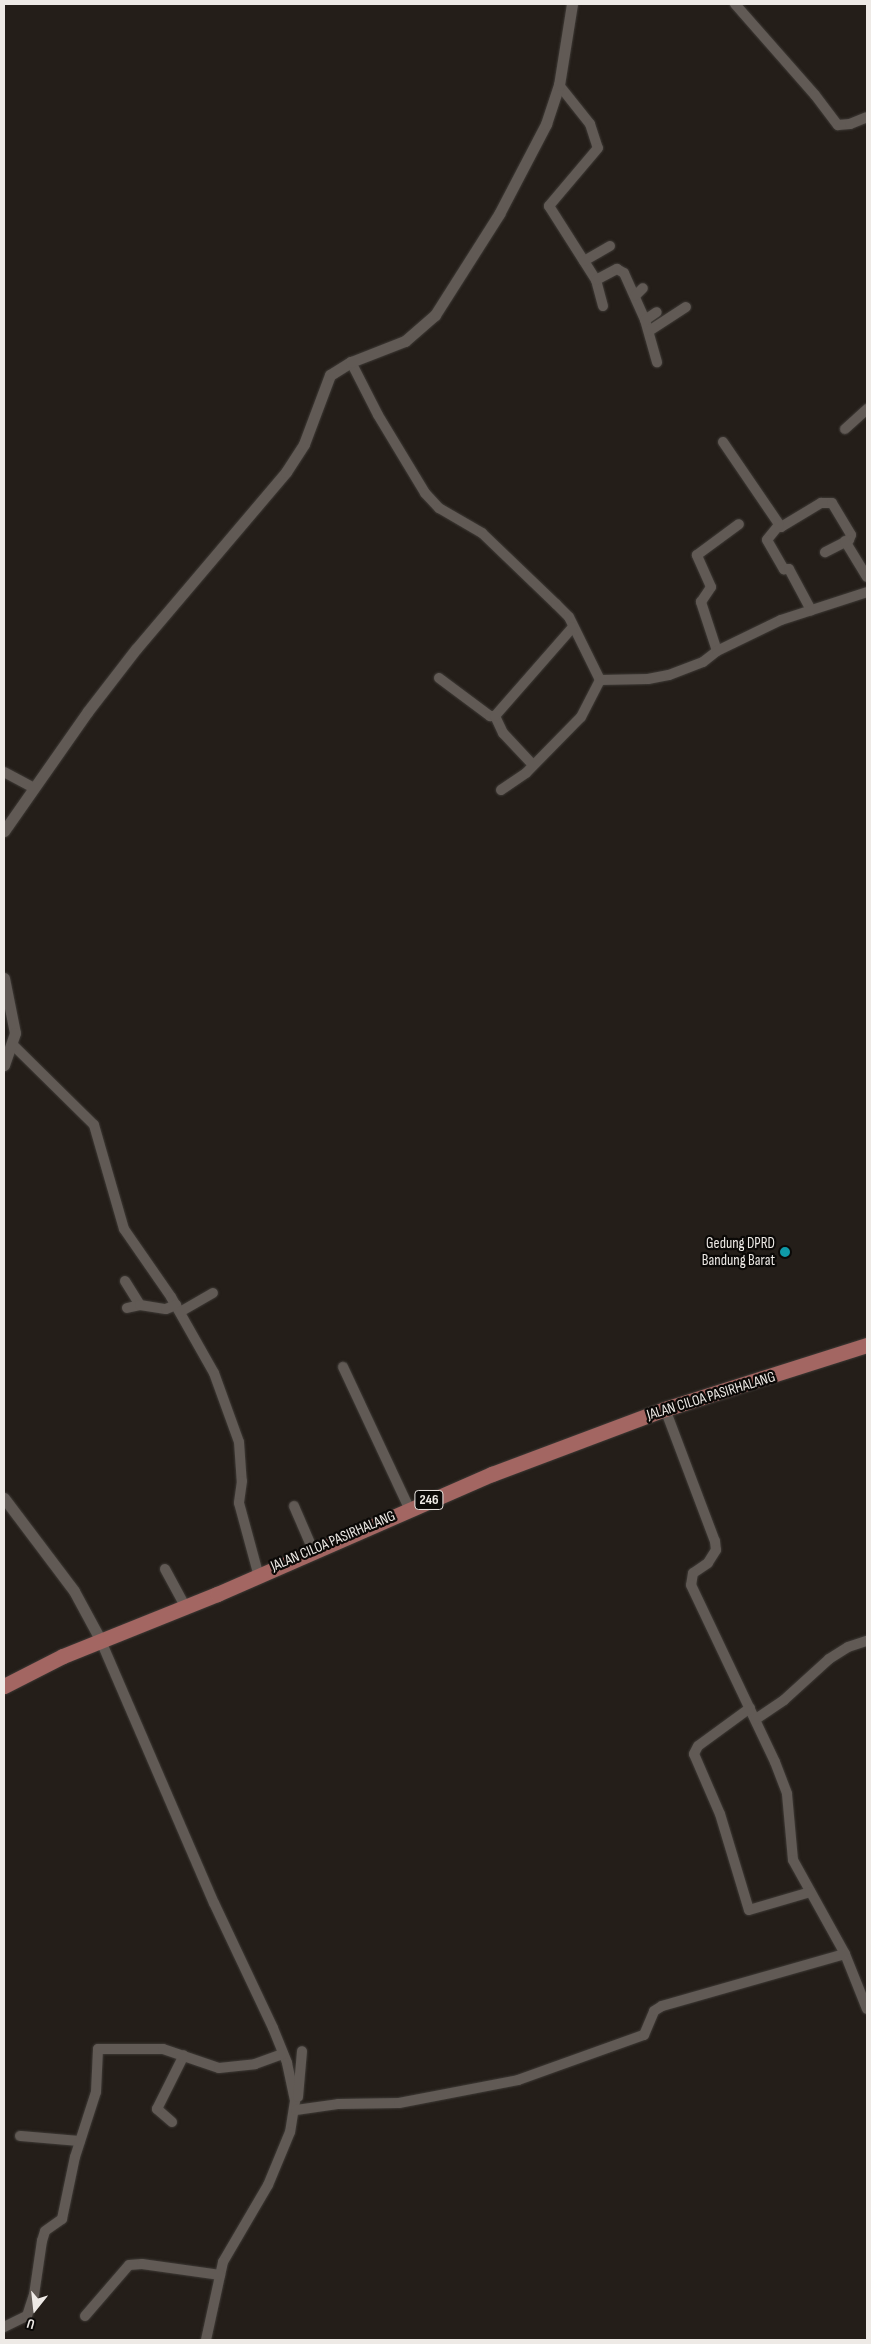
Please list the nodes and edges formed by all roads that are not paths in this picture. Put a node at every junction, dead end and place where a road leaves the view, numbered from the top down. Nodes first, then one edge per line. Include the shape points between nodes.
1 (572, 4) edge
2 (735, 4) edge
3 (560, 85) junction
4 (867, 117) edge
5 (610, 246) dead end
6 (584, 261) junction
7 (596, 280) junction
8 (643, 288) dead end
9 (635, 296) junction
10 (603, 306) dead end
11 (686, 307) dead end
12 (657, 312) dead end
13 (645, 320) junction
14 (648, 331) junction
15 (351, 362) junction
16 (657, 362) dead end
17 (867, 410) edge
18 (845, 429) dead end
19 (723, 442) dead end
20 (739, 524) dead end
21 (779, 525) junction
22 (845, 541) junction
23 (825, 552) dead end
24 (867, 577) edge
25 (867, 592) edge
26 (811, 610) junction
27 (573, 627) junction
28 (717, 651) junction
29 (439, 678) dead end
30 (600, 680) junction
31 (495, 716) junction
32 (533, 765) junction
33 (4, 772) edge
34 (34, 788) junction
35 (501, 790) dead end
36 (4, 831) edge
37 (4, 978) edge
38 (12, 1044) junction
39 (4, 1065) edge
40 (125, 1281) dead end
41 (213, 1293) dead end
42 (140, 1305) junction
43 (127, 1308) dead end
44 (178, 1309) junction
45 (867, 1345) edge
46 (343, 1367) dead end
47 (665, 1409) junction
48 (4, 1498) edge
49 (294, 1506) dead end
50 (410, 1508) junction
51 (313, 1550) junction
52 (165, 1569) dead end
53 (258, 1573) junction
54 (185, 1606) junction
55 (101, 1641) junction
56 (867, 1641) edge
57 (4, 1686) edge
58 (750, 1708) junction
59 (756, 1719) junction
60 (810, 1892) junction
61 (845, 1954) junction
62 (867, 2010) edge
63 (302, 2051) dead end
64 (283, 2054) junction
65 (184, 2055) junction
66 (295, 2105) junction
67 (172, 2122) dead end
68 (20, 2136) dead end
69 (80, 2141) junction
70 (220, 2276) junction
71 (85, 2316) dead end
72 (4, 2326) edge
73 (206, 2340) edge

1 - 3 street
2 - 4 street via 838,125
3 - 6 street via 590,124 598,148 549,206
3 - 15 street via 540,136 499,214 435,315 405,341
5 - 6 street
6 - 7 street
7 - 9 street via 620,269
7 - 10 street
8 - 9 street
9 - 13 street
11 - 14 street
12 - 13 street
13 - 14 street
14 - 16 street
15 - 27 street via 378,415 425,492 439,508 487,538 556,604
15 - 34 street via 335,371 326,383 304,444 286,472 181,593 88,711
17 - 18 street
19 - 21 street
20 - 28 street via 697,555 711,587 701,602
21 - 22 street via 783,527 829,501 850,532
21 - 26 street via 767,540 784,569 790,569
22 - 23 street
22 - 24 street
25 - 26 street
26 - 28 street via 752,632
27 - 30 street
27 - 31 street
28 - 30 street via 703,662 656,678
29 - 31 street via 490,716
30 - 32 street via 581,717
31 - 32 street via 503,733
32 - 35 street
33 - 34 street
34 - 36 street
37 - 38 street via 14,1015
38 - 39 street
38 - 44 street via 94,1125 124,1229
40 - 42 street
41 - 44 street
42 - 43 street
42 - 44 street via 158,1310
44 - 53 street via 214,1373 239,1442 242,1481 239,1503
45 - 47 main road, JALAN CILOA PASIRHALANG / 246
46 - 50 street via 399,1492
47 - 50 main road, JALAN CILOA PASIRHALANG / 246
47 - 58 street via 715,1541 716,1550 708,1563 693,1573 690,1586
48 - 55 street via 74,1591
49 - 51 street
50 - 51 main road, JALAN CILOA PASIRHALANG / 246
51 - 53 main road, JALAN CILOA PASIRHALANG / 246
52 - 54 street
53 - 54 main road, JALAN CILOA PASIRHALANG / 246
54 - 55 main road, JALAN CILOA PASIRHALANG / 246
55 - 57 main road, JALAN CILOA PASIRHALANG / 246
55 - 64 street via 174,1814
56 - 59 street via 848,1647 829,1659 784,1700
58 - 59 street
58 - 60 street via 698,1746 694,1754 720,1814 749,1910
59 - 60 street via 787,1794 790,1847
60 - 61 street
61 - 62 street
61 - 66 street via 662,2006 654,2011 644,2035 518,2080 399,2103
63 - 66 street
64 - 65 street via 227,2068 206,2066
64 - 66 street
65 - 67 street via 158,2109
65 - 69 street via 146,2047 98,2049 96,2092
66 - 70 street via 268,2185 225,2258
68 - 69 street
69 - 72 street via 62,2219 46,2231 42,2241 30,2309 23,2320
70 - 71 street via 142,2264 130,2266
70 - 73 street

